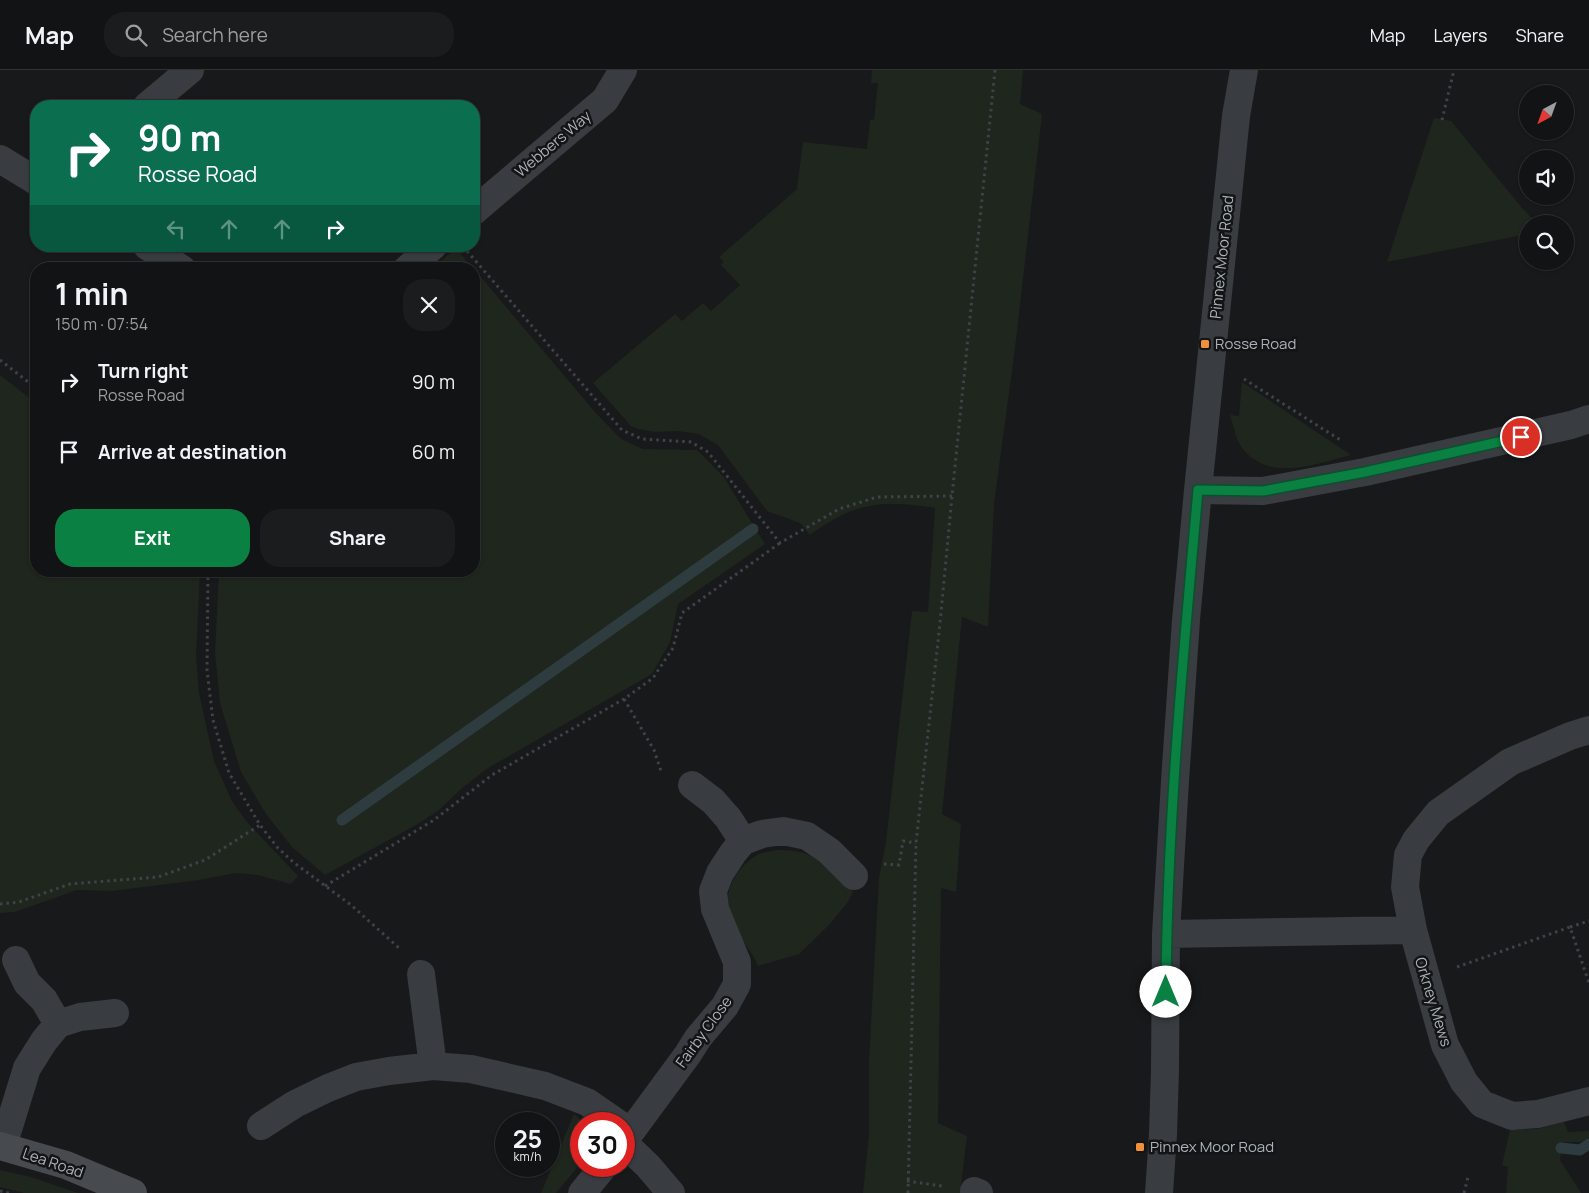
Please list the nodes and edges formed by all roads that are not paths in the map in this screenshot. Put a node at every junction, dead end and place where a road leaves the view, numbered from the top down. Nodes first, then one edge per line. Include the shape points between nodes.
1 (190, 70) edge
2 (623, 70) edge
3 (1244, 70) edge
4 (154, 100) edge
5 (0, 159) edge
6 (30, 177) edge
7 (480, 205) edge
8 (157, 252) edge
9 (426, 252) edge
10 (172, 262) edge
11 (415, 262) edge
12 (1589, 419) edge
13 (1198, 490) junction
14 (1589, 730) edge
15 (692, 785) dead end
16 (743, 841) junction
17 (854, 876) road end
18 (1412, 930) junction
19 (1166, 934) junction
20 (16, 960) dead end
21 (421, 974) road end
22 (115, 1013) dead end
23 (58, 1024) junction
24 (432, 1066) junction
25 (1589, 1101) edge
26 (599, 1112) edge
27 (635, 1119) edge
28 (262, 1126) dead end
29 (1, 1146) edge
30 (635, 1148) edge
31 (595, 1177) edge
32 (133, 1193) edge
33 (582, 1193) edge
34 (671, 1193) edge
35 (1159, 1193) edge

1 - 4 street
2 - 7 street, Webbers Way via 605,100
3 - 13 street, Pinnex Moor Road via 1236,116
5 - 6 street
8 - 10 street
9 - 11 street
12 - 13 street via 1471,449 1263,491
13 - 19 street, Pinnex Moor Road
14 - 18 street, Orkney Mews via 1510,762 1438,813 1408,855 1405,887
15 - 16 street via 713,801
16 - 17 street via 783,831 807,836 829,851
16 - 27 street, Fairby Close via 720,873 713,891 715,909 737,962 737,984 725,1006
18 - 19 street
18 - 25 street, Orkney Mews via 1445,1045 1464,1082 1482,1104 1512,1116 1538,1114
19 - 35 street, Pinnex Moor Road
20 - 23 street via 27,983 44,1000
21 - 24 street
22 - 23 street via 80,1017
23 - 29 street via 27,1068
24 - 26 street via 471,1069 545,1086 587,1102
24 - 28 street via 356,1077 295,1104
29 - 32 street, Lea Road via 66,1165
30 - 34 street
31 - 33 street

